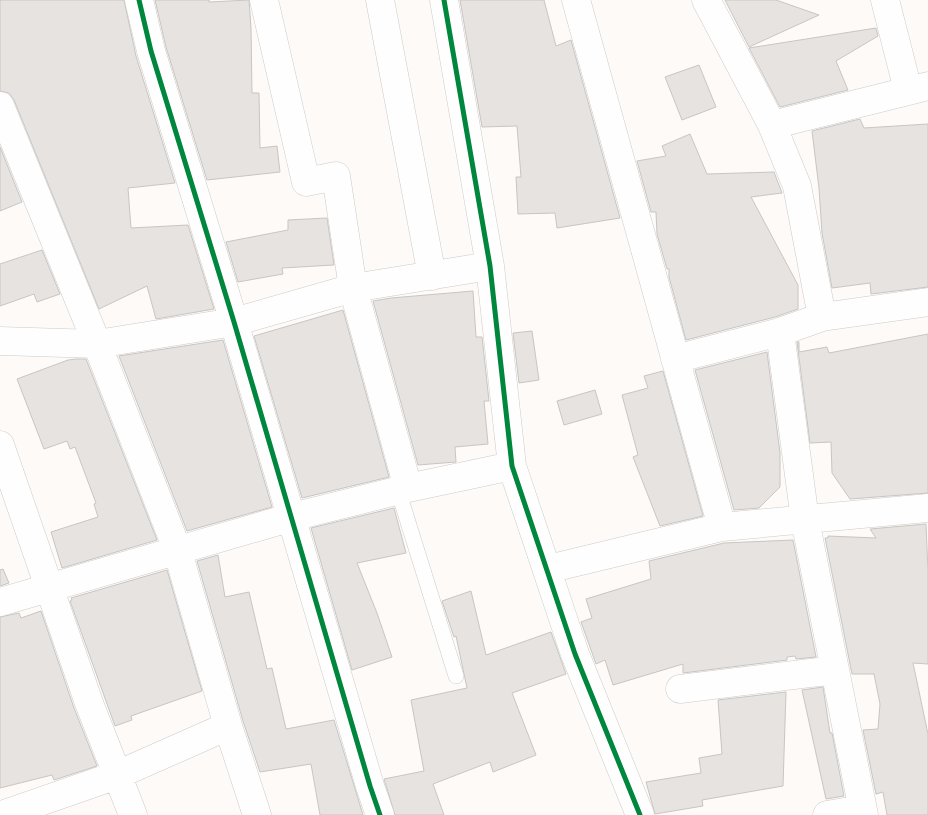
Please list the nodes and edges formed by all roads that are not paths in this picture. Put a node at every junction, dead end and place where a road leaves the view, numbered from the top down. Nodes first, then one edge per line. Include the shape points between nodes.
1 (139, 0) edge
2 (264, 0) edge
3 (380, 0) edge
4 (444, 0) edge
5 (576, 0) edge
6 (706, 0) edge
7 (885, 0) edge
8 (918, 88) edge
9 (0, 106) edge
10 (772, 125) junction
11 (490, 266) junction
12 (432, 276) junction
13 (353, 288) junction
14 (928, 302) edge
15 (822, 317) junction
16 (234, 322) junction
17 (780, 332) junction
18 (0, 341) edge
19 (97, 344) junction
20 (675, 359) junction
21 (0, 445) edge
22 (512, 466) junction
23 (403, 489) junction
24 (928, 508) edge
25 (292, 517) junction
26 (806, 520) junction
27 (722, 527) junction
28 (178, 549) junction
29 (548, 569) junction
30 (50, 587) junction
31 (0, 602) edge
32 (835, 670) junction
33 (456, 676) dead end
34 (680, 689) dead end
35 (228, 726) junction
36 (117, 775) junction
37 (863, 812) edge
38 (2, 815) edge
39 (132, 815) edge
40 (257, 815) edge
41 (380, 815) edge
42 (640, 815) edge
43 (827, 815) edge

1 - 16 street via 151,51
2 - 13 street via 306,182 336,176
3 - 12 street
4 - 11 street
5 - 20 street
6 - 10 street
7 - 8 street
8 - 10 street
9 - 19 street
10 - 15 street via 797,186
11 - 12 street
11 - 22 street
12 - 13 street
13 - 16 street
13 - 23 street
14 - 15 street
15 - 17 street
16 - 19 street
16 - 25 street
17 - 20 street
17 - 26 street
18 - 19 street
19 - 28 street
20 - 27 street
21 - 30 street
22 - 23 street
22 - 29 street
23 - 25 street
23 - 33 lane
24 - 26 street
25 - 28 street
25 - 41 street
26 - 27 street
26 - 32 street
27 - 29 street
28 - 30 street
28 - 35 street
29 - 42 street via 575,654
30 - 31 street
30 - 36 street
32 - 34 street
32 - 37 street
35 - 36 street
35 - 40 street
36 - 38 street
36 - 39 street
37 - 43 street

